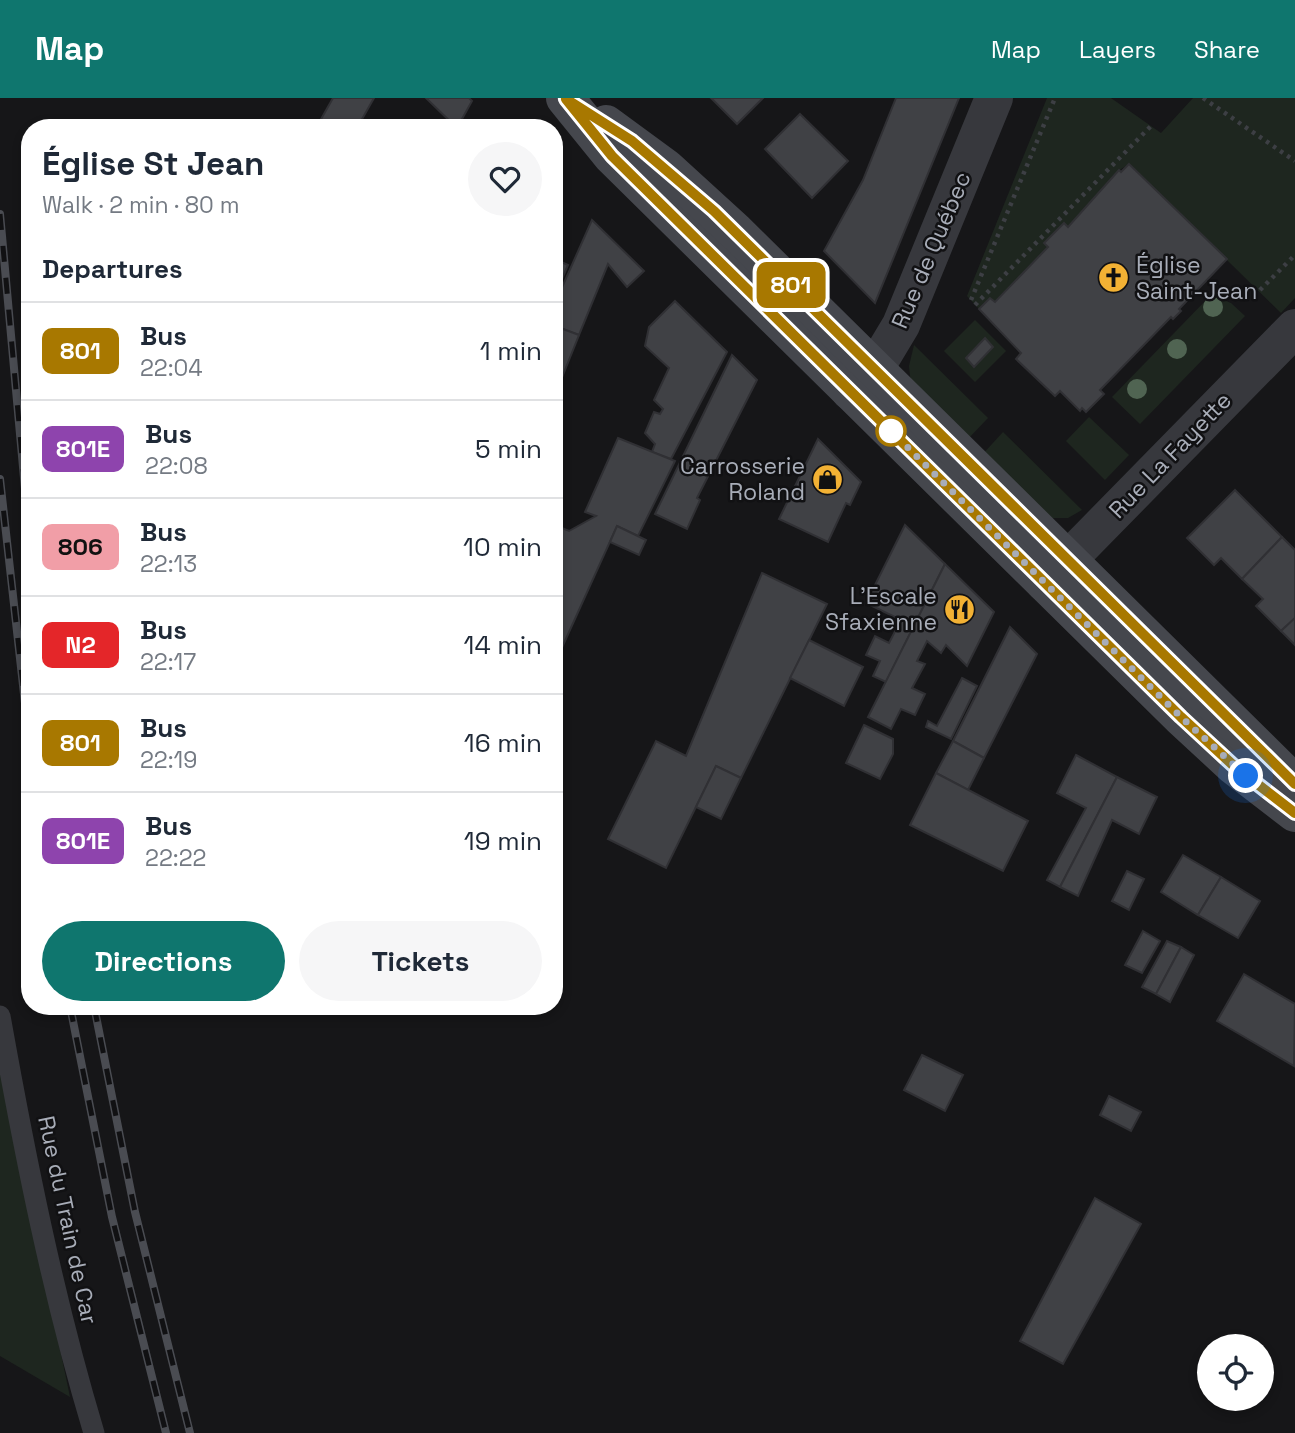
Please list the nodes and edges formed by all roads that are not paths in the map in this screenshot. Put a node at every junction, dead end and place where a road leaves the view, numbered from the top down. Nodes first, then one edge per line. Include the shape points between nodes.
1 (565, 98) edge
2 (993, 98) edge
3 (1295, 328) edge
4 (862, 379) junction
5 (1057, 571) junction
6 (1295, 784) edge
7 (1295, 813) edge
8 (0, 1016) edge
9 (94, 1433) edge

1 - 4 main road via 612,156
2 - 4 street, Rue de Québec via 901,325
3 - 5 street, Rue La Fayette
4 - 5 main road
5 - 6 main road
5 - 7 main road via 1218,752
8 - 9 lane, Rue du Train de Car via 63,1323

